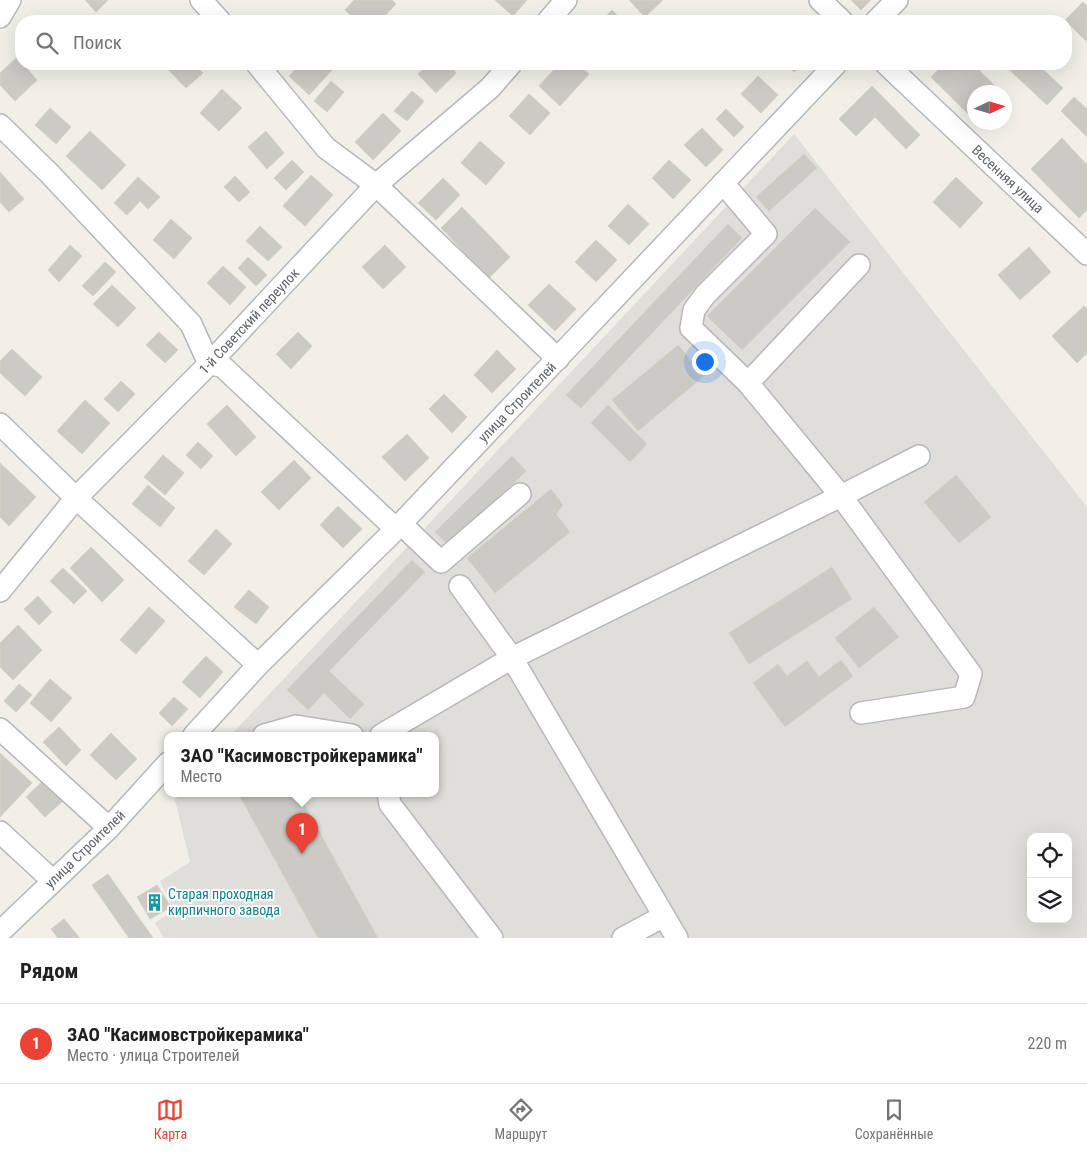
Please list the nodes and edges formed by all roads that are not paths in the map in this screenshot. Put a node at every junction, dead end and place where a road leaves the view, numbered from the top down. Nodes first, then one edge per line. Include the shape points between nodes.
1 (10, 0) edge
2 (200, 0) edge
3 (566, 0) edge
4 (820, 0) edge
5 (896, 0) edge
6 (214, 15) edge
7 (553, 15) edge
8 (836, 15) edge
9 (882, 15) edge
10 (0, 17) edge
11 (262, 70) edge
12 (506, 70) edge
13 (830, 70) edge
14 (892, 70) edge
15 (0, 124) edge
16 (723, 183) junction
17 (376, 185) junction
18 (1087, 254) edge
19 (859, 265) dead end
20 (558, 359) junction
21 (209, 364) junction
22 (748, 383) junction
23 (0, 424) edge
24 (919, 456) dead end
25 (520, 494) dead end
26 (841, 496) junction
27 (76, 498) junction
28 (398, 527) junction
29 (460, 586) dead end
30 (0, 592) edge
31 (512, 658) junction
32 (258, 664) junction
33 (862, 713) dead end
34 (0, 729) edge
35 (197, 732) edge
36 (275, 732) edge
37 (333, 732) edge
38 (386, 732) edge
39 (164, 767) edge
40 (389, 797) edge
41 (109, 828) junction
42 (0, 832) edge
43 (52, 880) junction
44 (664, 916) junction
45 (0, 932) edge
46 (492, 938) edge
47 (623, 938) edge
48 (677, 938) edge

1 - 10 street
2 - 6 street
3 - 7 street
4 - 8 street
5 - 9 street
11 - 17 street via 326,148
12 - 17 street, 1-й Советский переулок via 490,88
13 - 16 street, улица Строителей
14 - 18 street, Весенняя улица
15 - 21 street via 192,324
16 - 20 street, улица Строителей
16 - 22 street via 766,234 705,295 694,310 691,328
17 - 20 street
17 - 21 street, 1-й Советский переулок
19 - 22 street
20 - 28 street, улица Строителей
21 - 27 street, 1-й Советский переулок
21 - 28 street via 222,366
22 - 26 street
23 - 27 street
24 - 26 street
25 - 28 street via 440,562
26 - 31 street
26 - 33 street via 971,674 964,697
27 - 30 street, 1-й Советский переулок
27 - 32 street
28 - 32 street, улица Строителей
29 - 31 street
31 - 38 street
31 - 44 street
32 - 35 street, улица Строителей
34 - 41 street
36 - 37 street via 296,726
39 - 41 street, улица Строителей
40 - 46 street via 390,804
41 - 43 street, улица Строителей
42 - 43 street
43 - 45 street, улица Строителей
44 - 47 street
44 - 48 street

